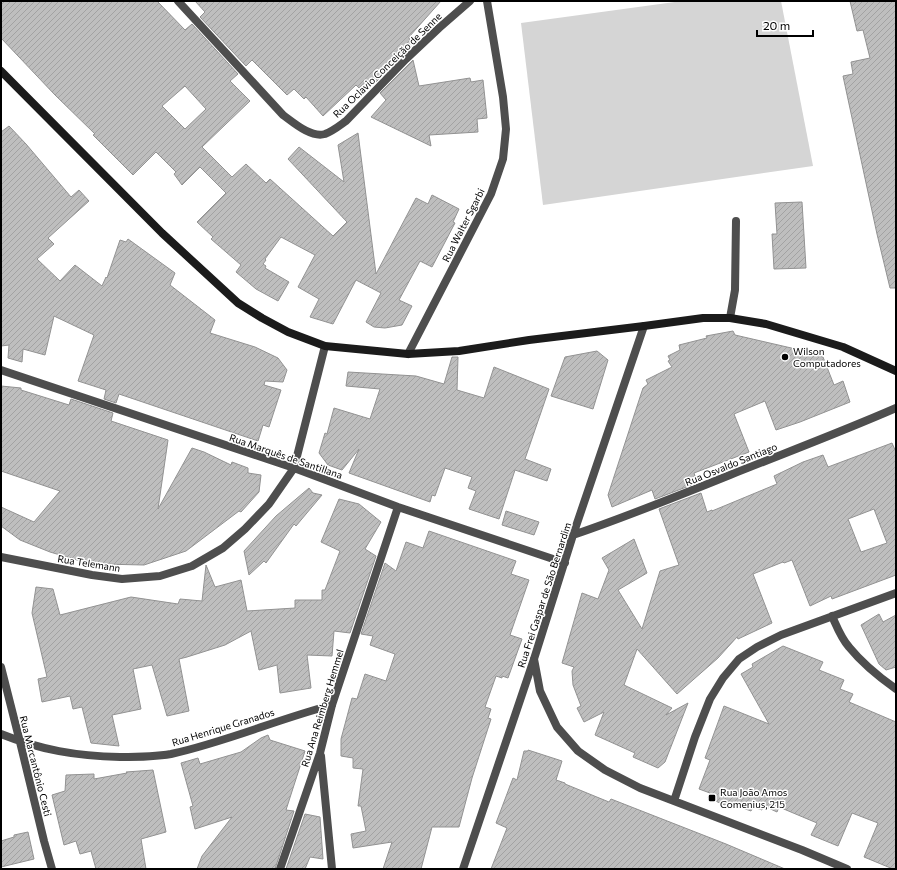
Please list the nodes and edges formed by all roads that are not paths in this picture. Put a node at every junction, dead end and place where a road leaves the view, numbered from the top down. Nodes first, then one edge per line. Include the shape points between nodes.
1 (178, 1) edge
2 (470, 1) edge
3 (486, 1) edge
4 (1, 71) edge
5 (736, 221) dead end
6 (730, 318) junction
7 (644, 326) junction
8 (325, 346) junction
9 (408, 354) junction
10 (1, 370) edge
11 (896, 371) edge
12 (896, 408) edge
13 (294, 468) junction
14 (398, 507) junction
15 (573, 535) junction
16 (1, 557) edge
17 (565, 563) junction
18 (896, 593) edge
19 (832, 616) junction
20 (534, 658) junction
21 (1, 667) edge
22 (896, 689) edge
23 (332, 705) junction
24 (1, 734) edge
25 (20, 742) junction
26 (320, 753) junction
27 (674, 801) junction
28 (52, 869) edge
29 (280, 869) edge
30 (332, 869) edge
31 (463, 869) edge
32 (847, 869) edge

1 - 2 street, Rua Oclavio Conceição de Senne via 283,115 300,129 323,134 346,121 406,59
3 - 9 street, Rua Walter Sgarbi via 503,97 506,129 503,159 491,194
4 - 8 main road via 162,233 238,303 288,332
5 - 6 street via 734,290
6 - 7 main road via 703,318
6 - 11 main road via 766,324 843,348
7 - 9 main road via 459,351
7 - 15 street, Rua Frei Gaspar de São Bernardim
8 - 9 main road
8 - 13 street, Rua Telemann
10 - 13 street, Rua Marquês de Santillana
12 - 15 street, Rua Osvaldo Santiago via 676,497
13 - 14 street, Rua Marquês de Santillana
13 - 16 street, Rua Telemann via 269,504 223,548 192,566 160,576 122,579
14 - 17 street, Rua Marquês de Santillana
14 - 23 street, Rua Ana Reimberg Hemmel
15 - 17 street, Rua Frei Gaspar de São Bernardim
17 - 20 street, Rua Frei Gaspar de São Bernardim
18 - 19 street
19 - 22 street via 848,646
19 - 27 street via 780,635 739,659 710,699
20 - 27 street via 540,691 557,727 578,751 605,770 640,788
20 - 31 street, Rua Frei Gaspar de São Bernardim
21 - 25 street, Rua Marcantônio Cesti
23 - 25 street, Rua Henrique Granados via 205,745 145,757 72,754
23 - 26 street, Rua Ana Reimberg Hemmel
24 - 25 street, Rua Henrique Granados
25 - 28 street, Rua Marcantônio Cesti
26 - 29 street, Rua Ana Reimberg Hemmel
26 - 30 street
27 - 32 street

